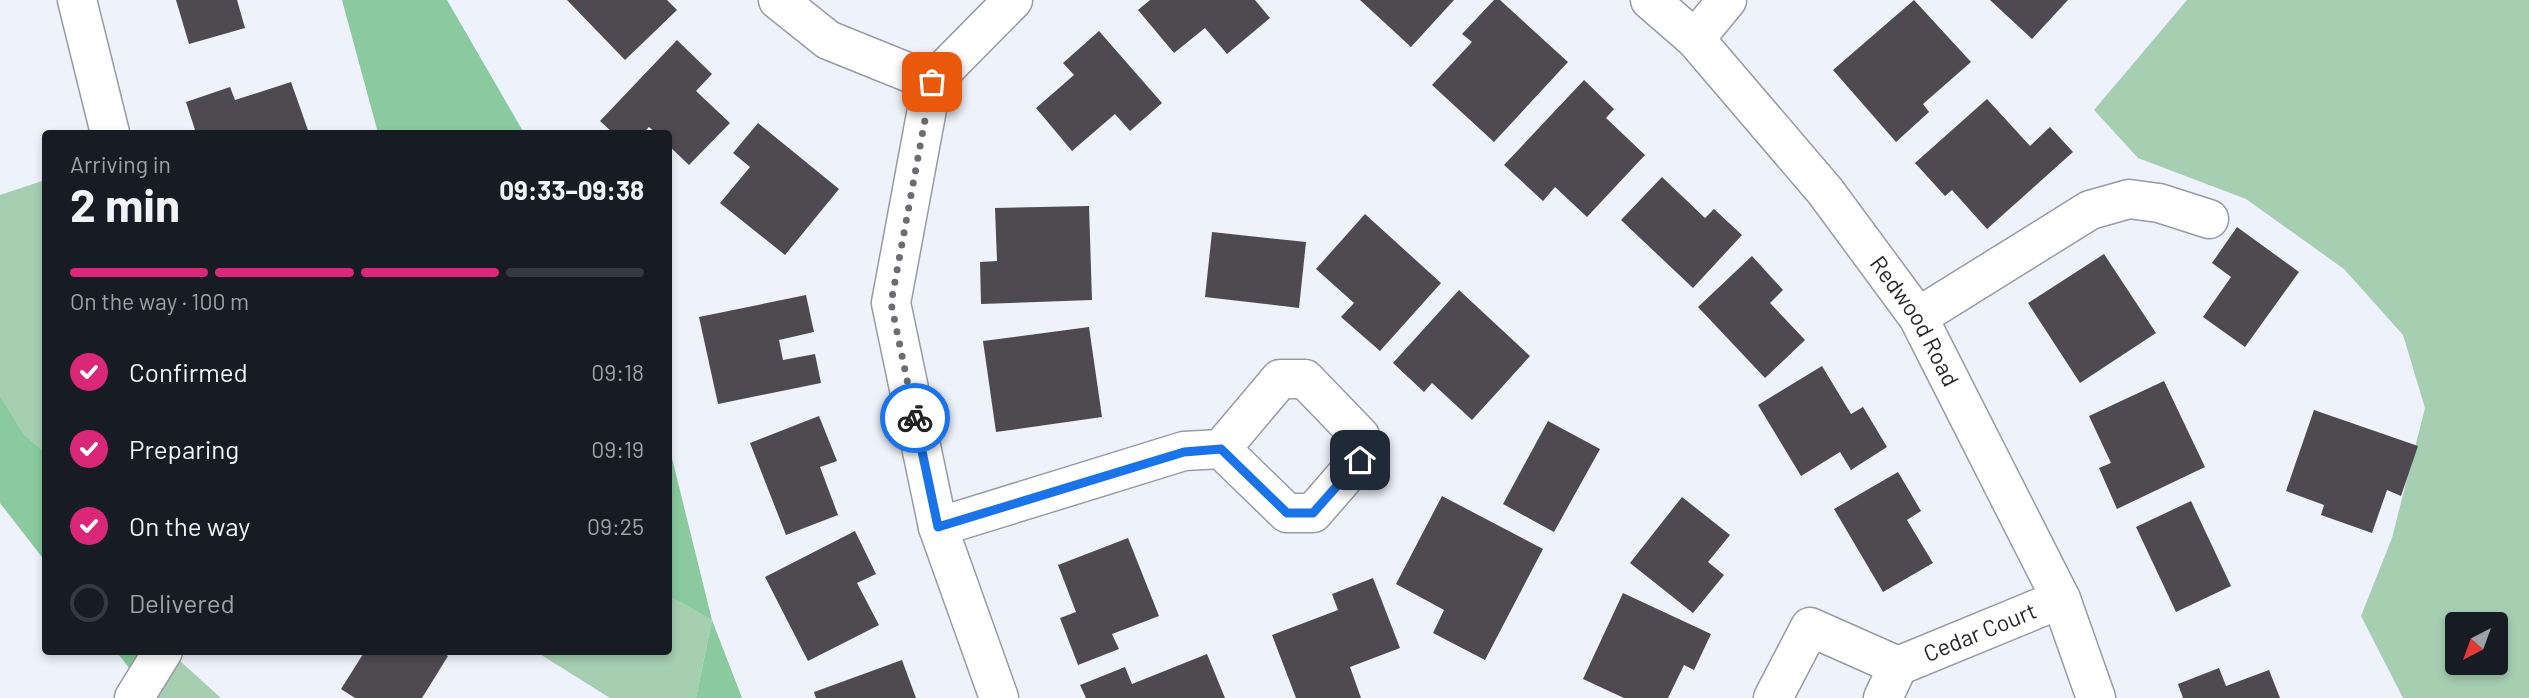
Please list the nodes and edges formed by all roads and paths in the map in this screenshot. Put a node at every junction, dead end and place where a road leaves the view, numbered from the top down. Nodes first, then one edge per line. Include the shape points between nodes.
1 (77, 0) edge
2 (778, 0) edge
3 (1013, 0) edge
4 (1650, 0) edge
5 (1727, 0) edge
6 (1695, 39) junction
7 (932, 82) junction
8 (109, 130) edge
9 (2209, 219) dead end
10 (1918, 317) junction
11 (1221, 449) dead end
12 (938, 527) junction
13 (2061, 599) junction
14 (161, 655) edge
15 (1891, 682) edge
16 (134, 698) edge
17 (999, 698) edge
18 (1773, 698) edge
19 (2096, 698) edge

1 - 8 street
2 - 7 street via 828,40
3 - 7 street
4 - 6 street, Redwood Road
5 - 6 street
6 - 10 street, Redwood Road via 1825,191
7 - 12 street via 891,303
9 - 10 street via 2129,199 2090,210
10 - 13 street, Redwood Road
11 - 12 street via 1184,452
12 - 17 street
13 - 15 street, Cedar Court
13 - 19 street, Redwood Road
14 - 16 street
15 - 18 street, Cedar Court via 1810,627

